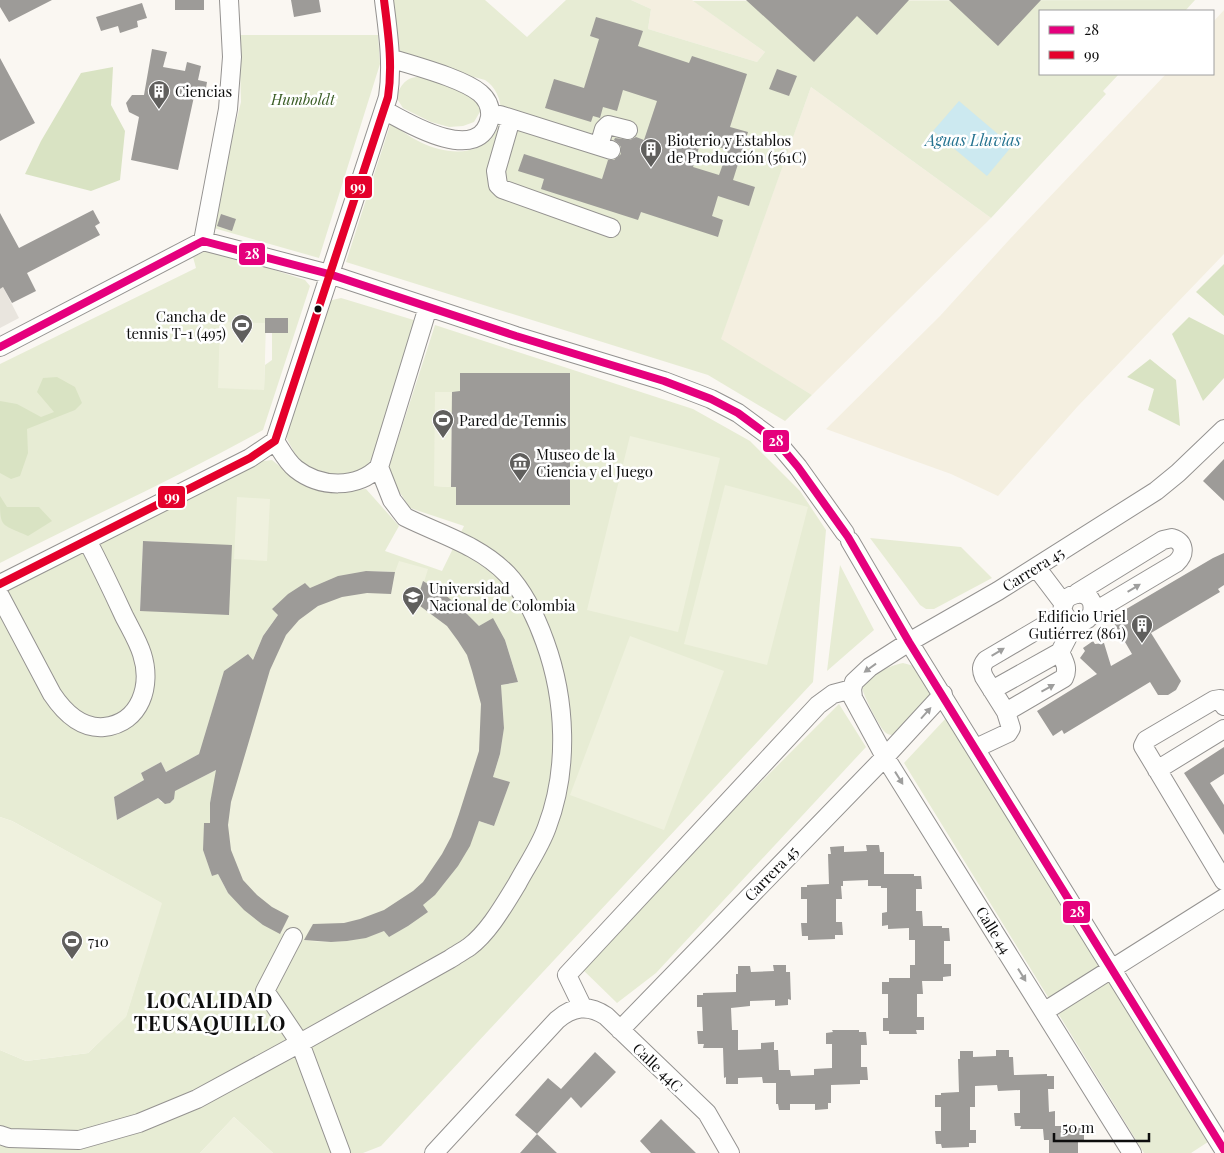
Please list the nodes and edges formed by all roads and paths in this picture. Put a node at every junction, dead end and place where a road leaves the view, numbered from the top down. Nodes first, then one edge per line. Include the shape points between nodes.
1 (229, 0) edge
2 (384, 0) edge
3 (390, 58) junction
4 (384, 110) junction
5 (490, 111) junction
6 (511, 119) junction
7 (628, 130) dead end
8 (611, 228) dead end
9 (203, 241) junction
10 (329, 274) junction
11 (428, 307) junction
12 (0, 347) edge
13 (1224, 429) edge
14 (275, 441) junction
15 (379, 467) junction
16 (88, 540) junction
17 (1036, 567) junction
18 (0, 584) edge
19 (0, 596) edge
20 (1070, 608) junction
21 (1092, 613) junction
22 (909, 642) junction
23 (1060, 652) junction
24 (852, 689) junction
25 (992, 690) junction
26 (943, 694) junction
27 (1224, 706) edge
28 (1006, 712) junction
29 (1224, 729) edge
30 (976, 748) junction
31 (886, 757) junction
32 (1157, 770) junction
33 (1224, 881) edge
34 (1224, 898) edge
35 (293, 937) dead end
36 (1112, 968) junction
37 (583, 1008) junction
38 (1044, 1011) junction
39 (620, 1030) junction
40 (300, 1043) junction
41 (0, 1135) edge
42 (726, 1146) edge
43 (1224, 1150) edge
44 (341, 1153) edge
45 (434, 1153) edge
46 (1132, 1153) edge

1 - 9 street via 232,57 228,109
2 - 3 street
3 - 4 street via 390,81
3 - 5 street via 473,88 486,98
4 - 5 street via 429,134 450,139 478,135 488,125
4 - 10 street
5 - 6 street
6 - 7 street via 605,148 604,129 608,125
6 - 8 street via 496,171 498,185
9 - 10 street
9 - 12 street
10 - 11 street
10 - 14 street
11 - 15 street
11 - 22 street via 664,381 711,398 738,413 777,442 798,467 848,537
13 - 17 street, Carrera 45 via 1156,491
14 - 15 street via 290,464 305,475 323,481 342,483 359,480
14 - 16 street via 250,458
15 - 40 street via 392,500 405,517 492,560 528,602 541,629 558,689 562,720 560,771 554,808 540,844 499,911 470,946
16 - 18 street
16 - 19 street via 142,654 143,696 128,718 112,725 92,726 77,720 62,708
17 - 20 street
17 - 22 street, Carrera 45
20 - 21 street via 1086,621
20 - 21 street via 1087,596 1093,603
21 -> 20 street via 1176,563 1184,549 1180,542 1172,538 1162,540
20 - 23 street
25 -> 20 street via 982,672 986,660
22 -> 24 street, Carrera 45 via 870,667 854,682
22 - 26 street
23 - 25 street
28 -> 23 street via 1064,678 1066,663
24 - 31 street, Calle 44 via 852,698
24 - 37 street via 833,694 818,705 568,975
25 - 28 street
26 - 30 street
31 -> 26 street, Carrera 45
27 - 32 street via 1220,700 1214,700 1146,740 1143,746
28 - 30 street via 1010,731
29 - 32 street
30 - 36 street
31 -> 38 street, Calle 44
31 - 39 street, Carrera 45
32 - 33 street
34 - 36 street
35 - 40 street via 265,991
36 - 38 street
36 - 43 street
37 - 39 street, Calle 44C via 600,1012
37 - 45 street via 565,1013 556,1020
38 - 46 street, Calle 44
39 - 42 street, Calle 44C via 707,1113
40 - 41 street via 197,1098 139,1123 80,1140
40 - 44 street

